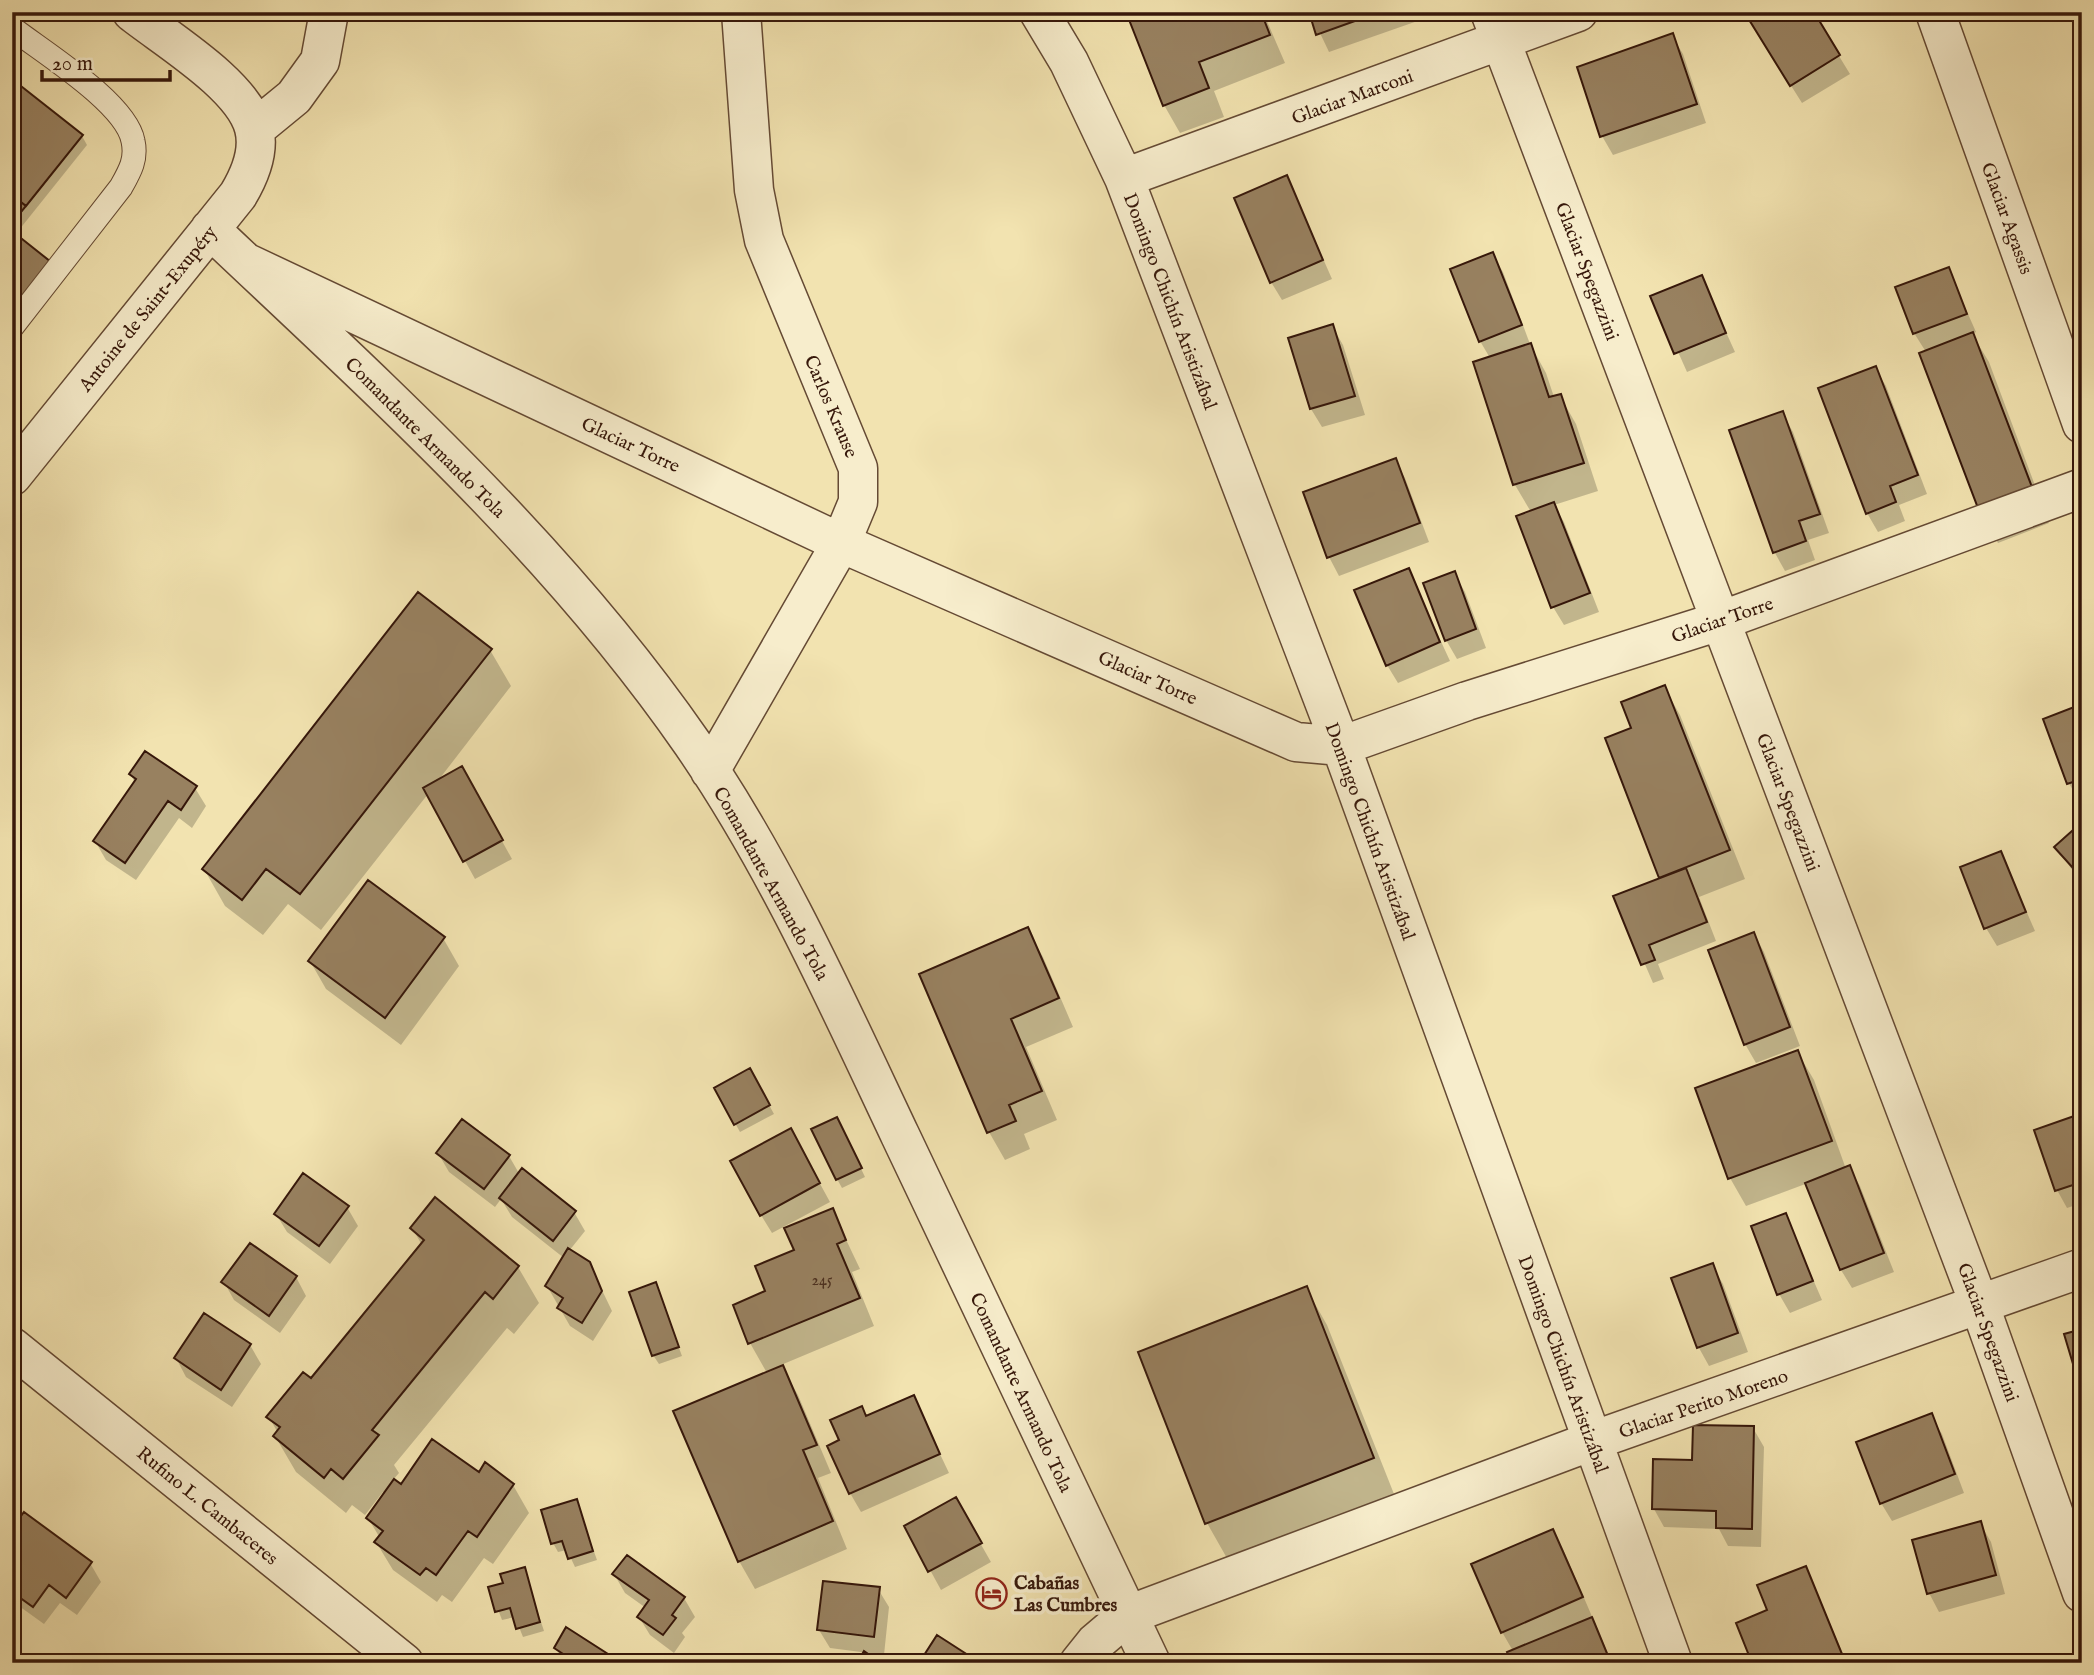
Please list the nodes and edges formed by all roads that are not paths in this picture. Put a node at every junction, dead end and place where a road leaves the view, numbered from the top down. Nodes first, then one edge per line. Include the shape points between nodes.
1 (132, 12) edge
2 (329, 12) edge
3 (741, 12) edge
4 (1039, 12) edge
5 (1578, 12) edge
6 (1935, 12) edge
7 (12, 27) edge
8 (1496, 27) edge
9 (255, 129) junction
10 (1124, 178) junction
11 (210, 229) junction
12 (247, 263) junction
13 (12, 327) edge
14 (2082, 424) edge
15 (12, 476) edge
16 (2082, 488) edge
17 (841, 543) junction
18 (1720, 621) junction
19 (1341, 746) junction
20 (710, 771) junction
21 (2082, 1268) edge
22 (1980, 1307) junction
23 (12, 1347) edge
24 (1592, 1441) junction
25 (2082, 1593) edge
26 (1128, 1615) junction
27 (404, 1663) edge
28 (1079, 1663) edge
29 (1151, 1663) edge
30 (1673, 1663) edge

1 - 9 street via 229,90
2 - 9 street via 320,61 294,97
3 - 17 street, Carlos Krause via 754,190 764,240 858,468 858,502
4 - 10 street, Domingo Chichín Aristizábal via 1069,61
5 - 8 street, Glaciar Marconi
6 - 14 street, Glaciar Agassis
7 - 13 lane via 118,114 133,139 134,161 121,187
8 - 10 street, Glaciar Marconi
8 - 18 street, Glaciar Spegazzini
9 - 11 street, Antoine de Saint-Exupéry via 249,177
10 - 19 street, Domingo Chichín Aristizábal
11 - 12 street, Comandante Armando Tola
11 - 15 street, Antoine de Saint-Exupéry
12 - 17 street, Glaciar Torre
12 - 20 street, Comandante Armando Tola via 476,483 587,609
16 - 18 street, Glaciar Torre
17 - 19 street, Glaciar Torre via 1296,742
17 - 20 street, Carlos Krause
18 - 19 street, Glaciar Torre
18 - 22 street, Glaciar Spegazzini
19 - 24 street, Domingo Chichín Aristizábal
20 - 26 street, Comandante Armando Tola via 766,864 833,995
21 - 22 street, Glaciar Perito Moreno
22 - 24 street, Glaciar Perito Moreno
22 - 25 street, Glaciar Spegazzini
23 - 27 street, Rufino L. Cambaceres
24 - 26 street, Glaciar Perito Moreno
24 - 30 street, Domingo Chichín Aristizábal
26 - 28 street, Glaciar Perito Moreno
26 - 29 street, Comandante Armando Tola

